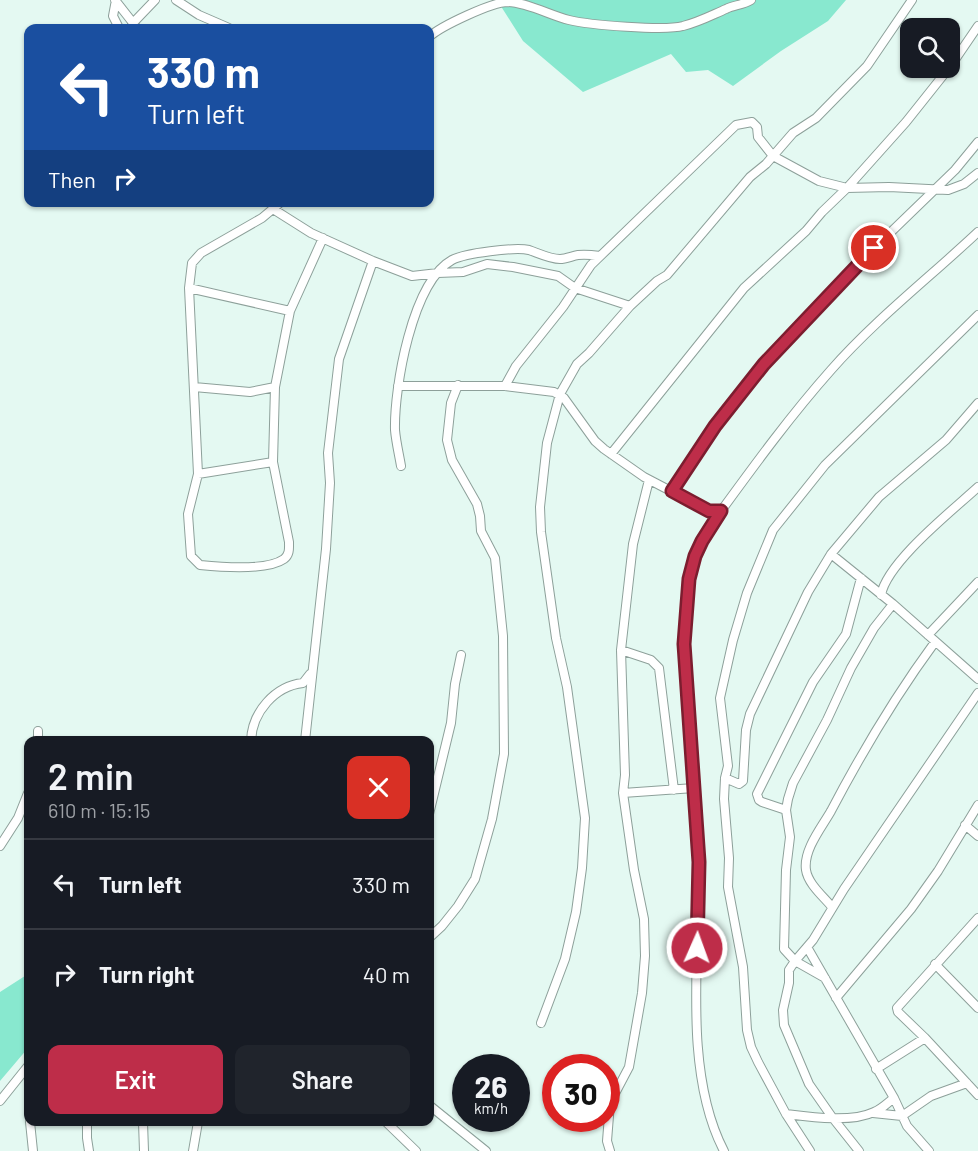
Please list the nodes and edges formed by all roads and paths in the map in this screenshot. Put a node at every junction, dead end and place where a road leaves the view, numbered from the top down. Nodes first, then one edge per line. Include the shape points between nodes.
1 (116, 0) edge
2 (155, 0) edge
3 (176, 0) edge
4 (751, 0) edge
5 (912, 0) edge
6 (117, 24) edge
7 (133, 24) edge
8 (136, 24) edge
9 (220, 24) edge
10 (978, 26) edge
11 (434, 34) edge
12 (960, 51) edge
13 (940, 78) edge
14 (978, 142) edge
15 (773, 156) junction
16 (978, 173) edge
17 (847, 189) junction
18 (934, 190) junction
19 (275, 207) edge
20 (273, 209) junction
21 (978, 232) edge
22 (323, 238) junction
23 (600, 256) junction
24 (373, 261) junction
25 (438, 273) junction
26 (189, 288) junction
27 (575, 288) junction
28 (630, 306) junction
29 (290, 311) junction
30 (978, 315) edge
31 (458, 385) junction
32 (398, 386) junction
33 (505, 386) junction
34 (194, 387) junction
35 (275, 387) junction
36 (560, 394) junction
37 (978, 403) edge
38 (611, 454) junction
39 (273, 462) junction
40 (402, 466) dead end
41 (198, 474) junction
42 (650, 480) junction
43 (978, 487) edge
44 (672, 491) junction
45 (721, 511) junction
46 (831, 554) junction
47 (861, 578) junction
48 (978, 582) edge
49 (881, 595) junction
50 (892, 604) junction
51 (928, 635) junction
52 (935, 642) junction
53 (621, 650) junction
54 (461, 655) dead end
55 (314, 658) junction
56 (978, 679) edge
57 (978, 693) edge
58 (38, 731) dead end
59 (38, 736) edge
60 (252, 736) edge
61 (306, 736) edge
62 (725, 778) junction
63 (694, 788) junction
64 (674, 790) junction
65 (434, 793) edge
66 (623, 793) junction
67 (24, 803) edge
68 (978, 805) edge
69 (786, 810) junction
70 (965, 825) junction
71 (978, 836) edge
72 (0, 846) edge
73 (832, 907) junction
74 (978, 918) edge
75 (434, 934) edge
76 (807, 948) junction
77 (795, 961) junction
78 (935, 964) junction
79 (825, 978) junction
80 (836, 998) junction
81 (978, 1008) edge
82 (541, 1023) dead end
83 (925, 1038) junction
84 (876, 1069) junction
85 (24, 1071) edge
86 (967, 1083) junction
87 (978, 1095) edge
88 (894, 1098) junction
89 (0, 1101) edge
90 (434, 1109) edge
91 (873, 1113) junction
92 (786, 1114) junction
93 (902, 1116) junction
94 (832, 1117) junction
95 (30, 1126) edge
96 (87, 1126) edge
97 (143, 1126) edge
98 (197, 1126) edge
99 (390, 1126) edge
100 (33, 1151) edge
101 (89, 1151) edge
102 (144, 1151) edge
103 (193, 1151) edge
104 (416, 1151) edge
105 (486, 1151) edge
106 (610, 1151) edge
107 (724, 1151) edge
108 (810, 1151) edge
109 (859, 1151) edge
110 (929, 1151) edge

1 - 6 street via 113,16
1 - 7 street
2 - 8 street
3 - 9 street
4 - 11 street via 678,27 572,21 505,2 449,23
5 - 15 street via 867,66
10 - 12 street
13 - 17 street
14 - 18 street
15 - 17 street via 819,181
15 - 23 street via 758,136 755,124 736,125
15 - 28 street via 729,200 667,275
16 - 18 street via 964,184
17 - 18 street
17 - 38 street via 744,288
18 - 44 street via 764,364 715,426
19 - 20 street
20 - 22 street
20 - 26 street via 201,253 192,263
21 - 45 street via 830,371
22 - 24 street
22 - 29 street
23 - 25 street via 558,259 528,250 503,249 453,259
23 - 27 street
24 - 25 street via 412,276
24 - 55 street via 339,359 328,453 326,549
25 - 27 street via 491,264 558,276
25 - 32 street via 424,293
26 - 29 street
26 - 34 street
27 - 28 street
27 - 33 street
28 - 36 street via 577,364
29 - 35 street
30 - 62 street via 825,465 772,530 747,593 720,698 728,766
31 - 32 street
31 - 33 street
31 - 75 street via 451,403 447,440 452,460 477,504 481,531 495,558 503,636 504,754 492,819 475,879
32 - 40 street via 395,432
33 - 36 street
34 - 35 street via 250,392
34 - 41 street
35 - 39 street
36 - 38 street via 595,441
36 - 82 street via 547,443 541,532 585,818 576,912 565,959
37 - 46 street via 946,440 879,497
38 - 42 street
39 - 41 street
39 - 41 street via 289,552 284,559 244,568 200,565 191,556 188,514
42 - 44 street
42 - 53 street via 630,563
43 - 49 street via 916,545 887,580
44 - 45 street via 709,511
45 - 63 street via 702,541 689,579 684,656
46 - 47 street
46 - 62 street via 808,592 750,714 743,781 739,784
47 - 49 street
47 - 69 street via 846,634 813,682 757,794 762,802
48 - 51 street
49 - 50 street
50 - 51 street
50 - 69 street via 851,668 794,783
51 - 52 street
52 - 56 street
52 - 73 street via 879,725 808,855 806,871
53 - 64 street via 642,655 659,668
53 - 66 street
54 - 65 street via 451,723
55 - 60 street via 309,678 276,691 260,712
55 - 61 street
57 - 73 street
58 - 59 street
62 - 92 street via 728,887 743,967 747,1030 751,1047
63 - 64 street
63 - 107 street via 699,862 700,1062 706,1107
64 - 66 street
66 - 106 street via 644,919 645,956 629,1067 610,1102
67 - 72 street
68 - 70 street
69 - 77 street via 790,837 784,947
70 - 71 street
70 - 80 street via 911,909
73 - 76 street
74 - 78 street
76 - 77 street
76 - 79 street
77 - 79 street
77 - 94 street via 789,970 783,1022 809,1084
78 - 81 street
78 - 83 street via 897,1008
79 - 80 street
80 - 84 street
83 - 84 street
83 - 86 street
84 - 88 street
85 - 89 street
86 - 87 street
86 - 93 street via 932,1096
88 - 91 street
88 - 93 street
90 - 105 street
91 - 93 street
91 - 94 street
92 - 94 street
92 - 108 street
93 - 110 street
94 - 109 street
95 - 100 street
96 - 101 street
97 - 102 street
98 - 103 street
99 - 104 street

